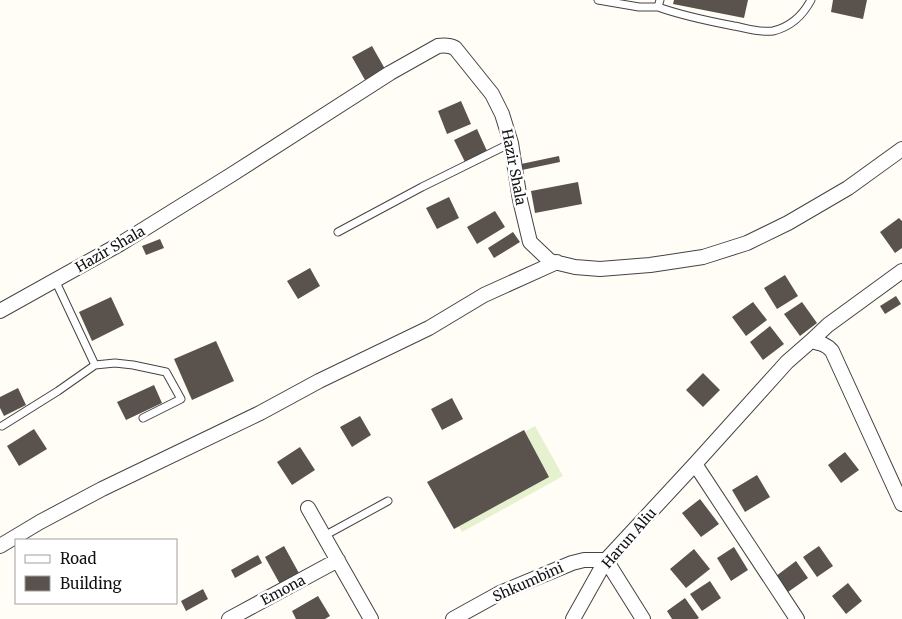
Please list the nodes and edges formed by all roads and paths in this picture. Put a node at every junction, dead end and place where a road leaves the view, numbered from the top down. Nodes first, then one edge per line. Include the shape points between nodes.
1 (598, 0) edge
2 (811, 0) edge
3 (659, 3) edge
4 (511, 143) junction
5 (902, 149) edge
6 (338, 232) dead end
7 (557, 262) junction
8 (902, 271) edge
9 (55, 280) junction
10 (0, 311) edge
11 (811, 341) junction
12 (96, 365) junction
13 (143, 418) dead end
14 (2, 426) dead end
15 (695, 464) junction
16 (388, 500) dead end
17 (902, 504) edge
18 (308, 508) dead end
19 (324, 536) junction
20 (0, 546) edge
21 (338, 560) junction
22 (606, 560) junction
23 (229, 619) edge
24 (371, 619) edge
25 (453, 619) edge
26 (573, 619) edge
27 (643, 619) edge
28 (797, 619) edge

1 - 3 lane via 639,8
2 - 3 lane via 796,20 772,31 688,17
4 - 6 lane
4 - 7 street, Hazir Shala via 530,242 550,260
4 - 9 street, Hazir Shala via 492,94 455,48 438,46 120,244
5 - 7 street, Hazir Shala via 848,188 747,243 703,257 650,265 600,269
7 - 20 street via 484,295 429,328 102,489
8 - 11 street, Harun Aliu
9 - 10 street, Hazir Shala
9 - 12 lane
11 - 15 street, Harun Aliu via 787,362
11 - 17 street via 828,346 832,351
12 - 13 lane via 115,363 166,372 181,399
12 - 14 lane
15 - 22 street, Harun Aliu
15 - 28 street
16 - 19 lane
18 - 19 street
19 - 21 street
21 - 23 street, Emona
21 - 24 street
22 - 25 street, Shkumbini via 572,563 500,593
22 - 26 street, Harun Aliu
22 - 27 street

